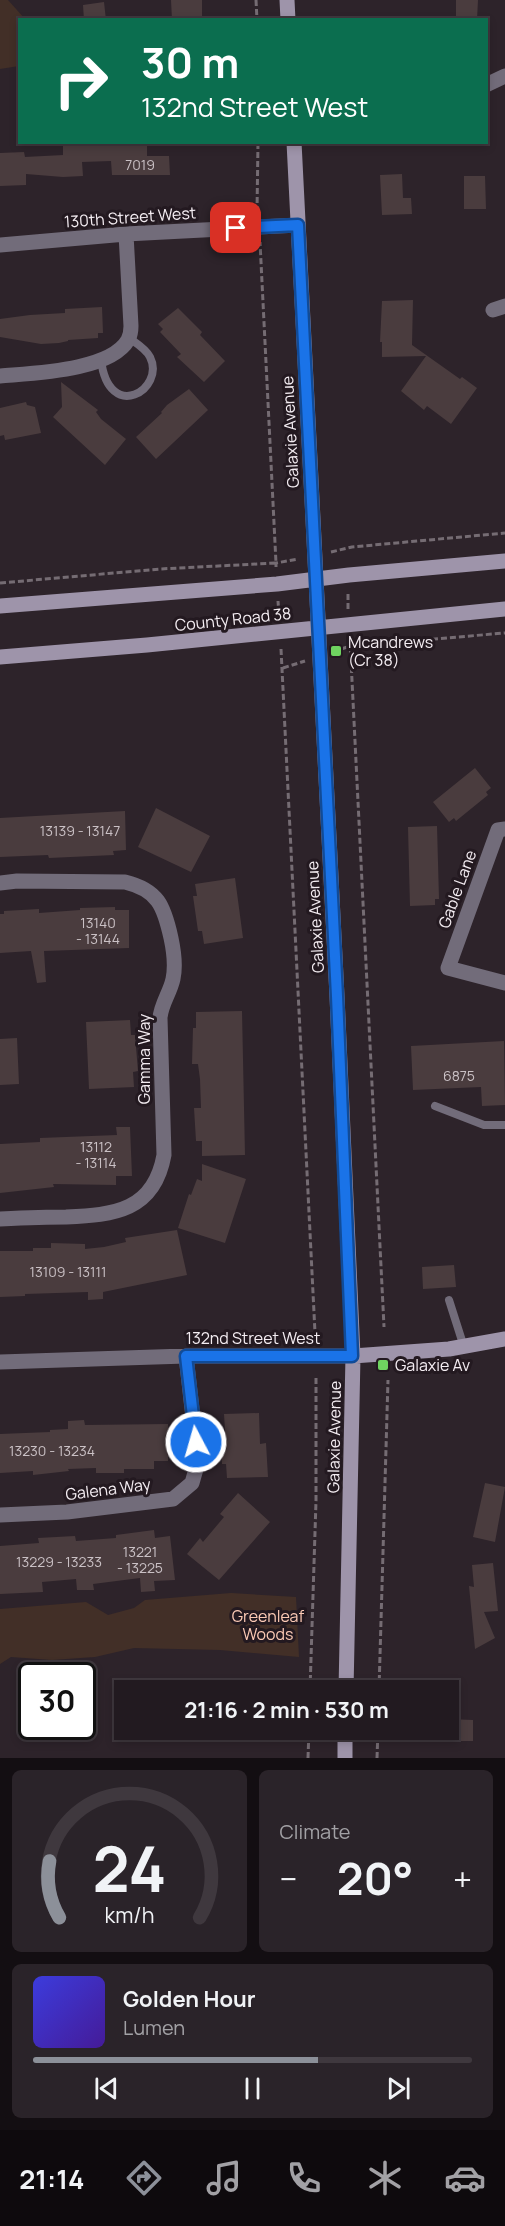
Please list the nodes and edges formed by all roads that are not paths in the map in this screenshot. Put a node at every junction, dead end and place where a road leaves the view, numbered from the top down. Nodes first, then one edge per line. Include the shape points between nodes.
1 (287, 0) edge
2 (288, 18) edge
3 (505, 76) edge
4 (488, 84) edge
5 (294, 144) edge
6 (298, 225) junction
7 (126, 234) junction
8 (0, 245) edge
9 (129, 338) junction
10 (101, 360) junction
11 (0, 376) edge
12 (505, 561) edge
13 (316, 580) junction
14 (0, 606) edge
15 (505, 609) edge
16 (318, 628) junction
17 (0, 657) edge
18 (505, 829) edge
19 (0, 883) edge
20 (504, 980) edge
21 (435, 1106) dead end
22 (505, 1125) edge
23 (0, 1219) edge
24 (449, 1300) dead end
25 (505, 1339) edge
26 (464, 1347) junction
27 (186, 1356) junction
28 (352, 1356) junction
29 (0, 1362) edge
30 (0, 1515) edge
31 (346, 1680) edge
32 (345, 1740) edge
33 (345, 1758) edge

1 - 2 street
3 - 4 street
5 - 6 street, Galaxie Avenue
6 - 7 street, 130th Street West
6 - 13 street, Galaxie Avenue
7 - 8 street, 130th Street West
7 - 9 street
9 - 10 street
9 - 10 lane via 150,358 153,374 137,394 125,396 114,392 107,385
10 - 11 street via 66,369
12 - 13 street, County Road 38
13 - 14 street, County Road 38
13 - 16 street, Galaxie Avenue
15 - 16 street, County Road 38
16 - 17 street, County Road 38
16 - 28 street, Galaxie Avenue
18 - 20 street, Gable Lane via 498,830 448,968
19 - 23 street, Gamma Way via 125,882 140,886 159,902 166,914 175,966 160,1009 164,1155 162,1168 147,1194 120,1212 101,1216
21 - 22 lane via 484,1125
24 - 26 lane
25 - 26 street, 132nd Street West
26 - 28 street, 132nd Street West
27 - 28 street, 132nd Street West
27 - 29 street, 132nd Street West
27 - 30 street, Galena Way via 198,1462 192,1483 172,1499 67,1512
28 - 31 street, Galaxie Avenue
32 - 33 street

